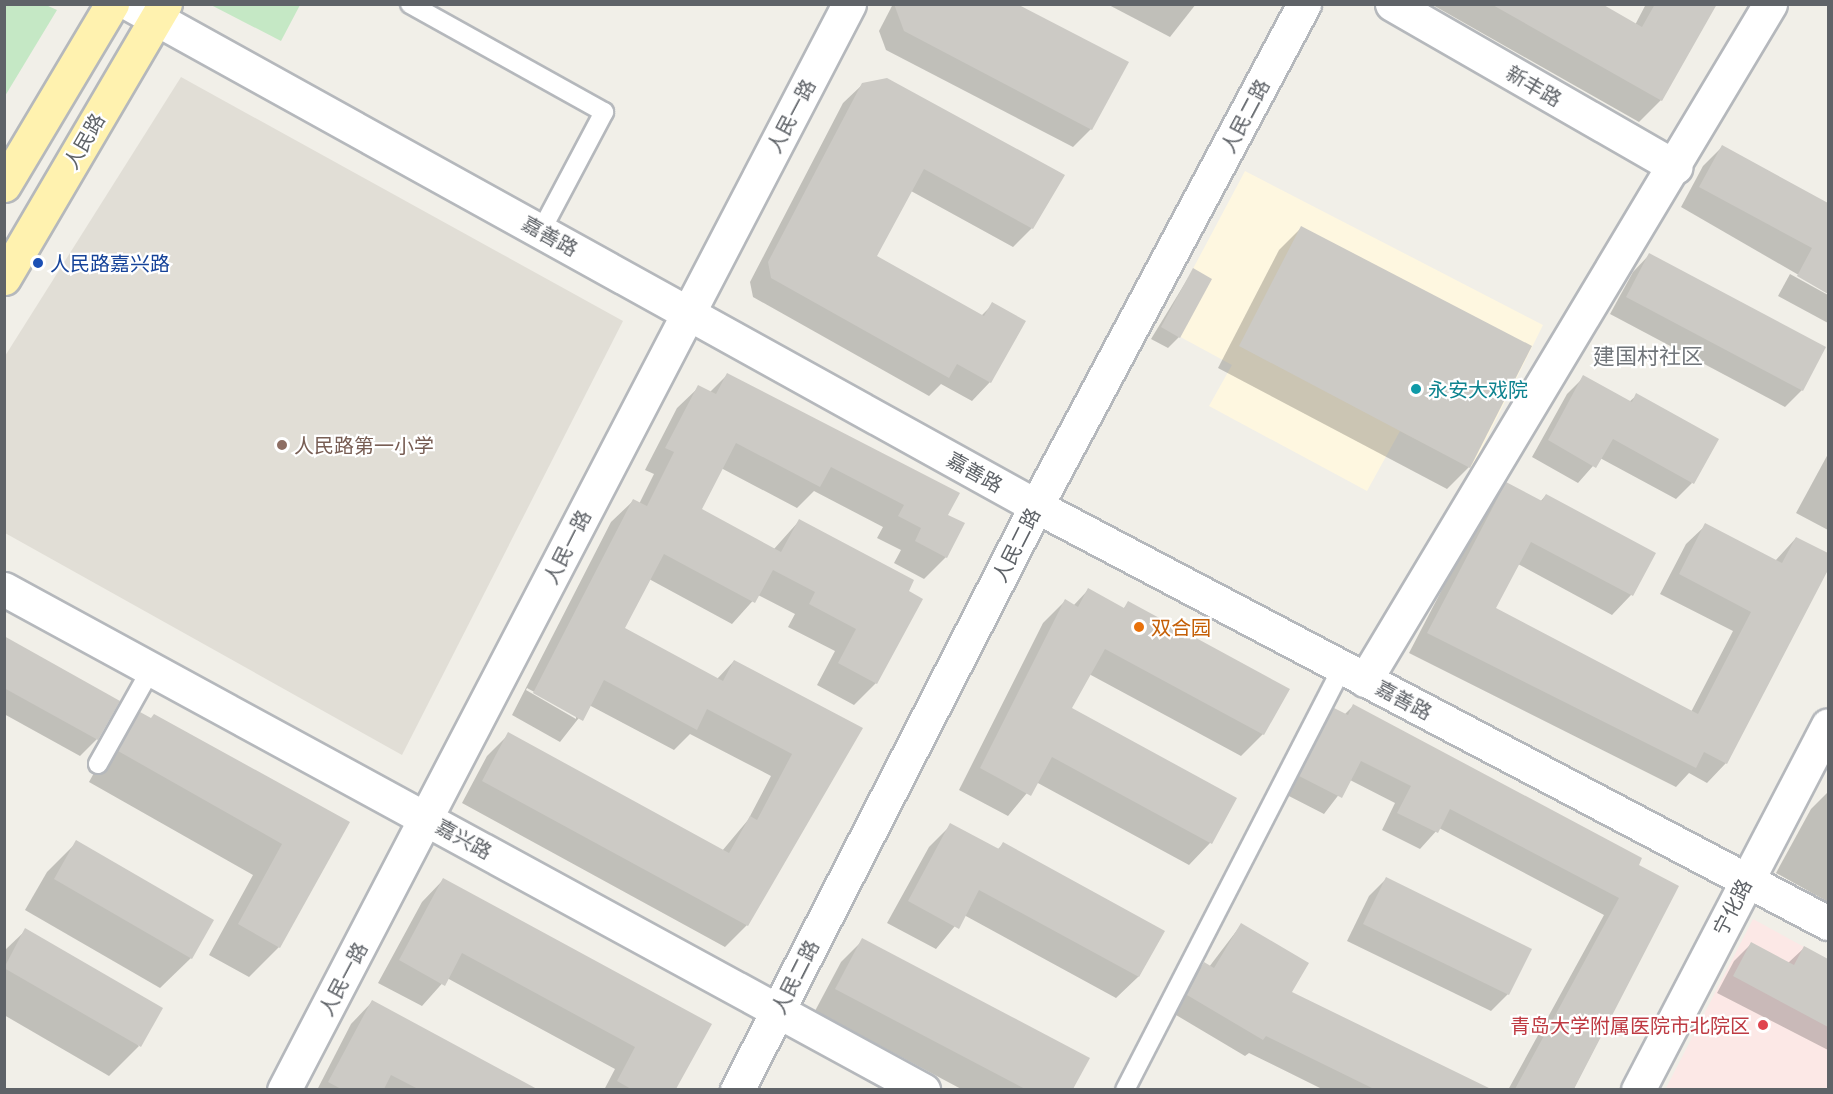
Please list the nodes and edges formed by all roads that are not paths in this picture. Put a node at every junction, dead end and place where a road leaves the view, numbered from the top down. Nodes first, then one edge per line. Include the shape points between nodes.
1 (112, 4) edge
2 (410, 4) edge
3 (849, 4) edge
4 (1304, 4) edge
5 (1392, 4) edge
6 (1770, 4) edge
7 (150, 10) edge
8 (1676, 167) junction
9 (4, 185) edge
10 (541, 231) junction
11 (4, 278) edge
12 (688, 311) junction
13 (1035, 506) junction
14 (4, 589) edge
15 (151, 669) junction
16 (1354, 674) junction
17 (1828, 725) edge
18 (98, 764) dead end
19 (428, 819) junction
20 (1745, 880) junction
21 (1828, 923) edge
22 (778, 1010) junction
23 (284, 1089) edge
24 (736, 1089) edge
25 (923, 1089) edge
26 (1125, 1089) edge
27 (1638, 1089) edge

1 - 9 main road
2 - 10 lane via 604,112
3 - 12 street, 人民一路
4 - 13 street, 人民二路
5 - 8 street, 新丰路
6 - 8 street
7 - 10 street, 嘉善路
7 - 11 main road, 人民路
8 - 16 street
10 - 12 street, 嘉善路
12 - 13 street, 嘉善路
12 - 19 street, 人民一路
13 - 16 street, 嘉善路
13 - 22 street, 人民二路
14 - 15 street, 嘉兴路
15 - 18 lane
15 - 19 street, 嘉兴路
16 - 20 street, 嘉善路
16 - 26 lane
17 - 20 street, 宁化路
19 - 22 street, 嘉兴路
19 - 23 street, 人民一路
20 - 21 street, 嘉善路
20 - 27 street, 宁化路
22 - 24 street, 人民二路
22 - 25 street, 嘉兴路

